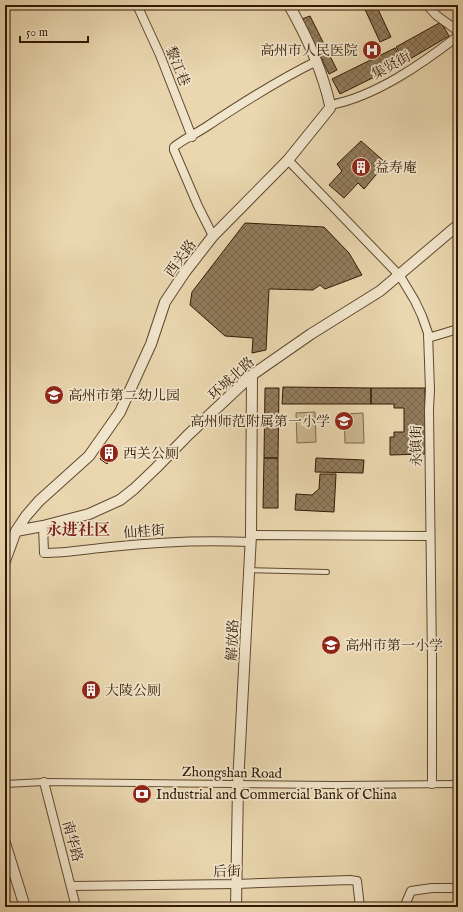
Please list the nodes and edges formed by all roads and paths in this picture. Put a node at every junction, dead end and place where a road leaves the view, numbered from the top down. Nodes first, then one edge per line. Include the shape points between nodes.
1 (137, 5) edge
2 (289, 5) edge
3 (427, 5) edge
4 (458, 31) edge
5 (458, 36) edge
6 (317, 61) junction
7 (330, 105) junction
8 (192, 137) junction
9 (288, 160) junction
10 (458, 225) edge
11 (213, 236) junction
12 (400, 276) junction
13 (458, 329) edge
14 (428, 338) junction
15 (252, 375) junction
16 (43, 526) junction
17 (16, 531) junction
18 (430, 536) junction
19 (250, 539) junction
20 (5, 561) edge
21 (249, 570) junction
22 (327, 572) dead end
23 (44, 782) junction
24 (5, 784) edge
25 (238, 784) junction
26 (432, 784) junction
27 (458, 784) edge
28 (5, 843) edge
29 (236, 884) junction
30 (71, 886) junction
31 (458, 888) edge
32 (25, 907) edge
33 (76, 907) edge
34 (236, 907) edge
35 (360, 907) edge
36 (403, 907) edge

1 - 8 street, 黎江巷
2 - 6 street
3 - 4 street
5 - 7 street, 集贤街 via 411,70 368,93
6 - 7 street via 325,81
6 - 8 street via 253,95
7 - 9 street, 西关路 via 328,112
8 - 11 street via 174,148
9 - 11 street, 西关路
9 - 12 street, 永镇街
10 - 12 street, 环城北路
11 - 17 street, 西关路 via 165,302 151,344 120,412 89,456 39,501
12 - 14 street, 永镇街 via 419,309
12 - 15 street, 环城北路
13 - 14 street
14 - 18 street, 永镇街
15 - 16 street, 环城北路 via 120,500 89,514
15 - 19 street, 解放路
16 - 17 street, 环城北路
16 - 19 street, 仙桂街 via 44,553
17 - 20 street, 西关路
18 - 19 street, 仙桂街
18 - 26 street, 永镇街
19 - 21 street, 解放路
21 - 22 lane
21 - 25 street, 解放路
23 - 24 street, Zhongshan Road
23 - 25 street, Zhongshan Road
23 - 30 street, 南华路
25 - 26 street, Zhongshan Road
25 - 29 street, 解放路
26 - 27 street, Zhongshan Road
28 - 32 street
29 - 30 street, 后街
29 - 34 street, 解放路
29 - 35 street, 后街 via 357,881
30 - 33 street, 南华路
31 - 36 street via 411,891

